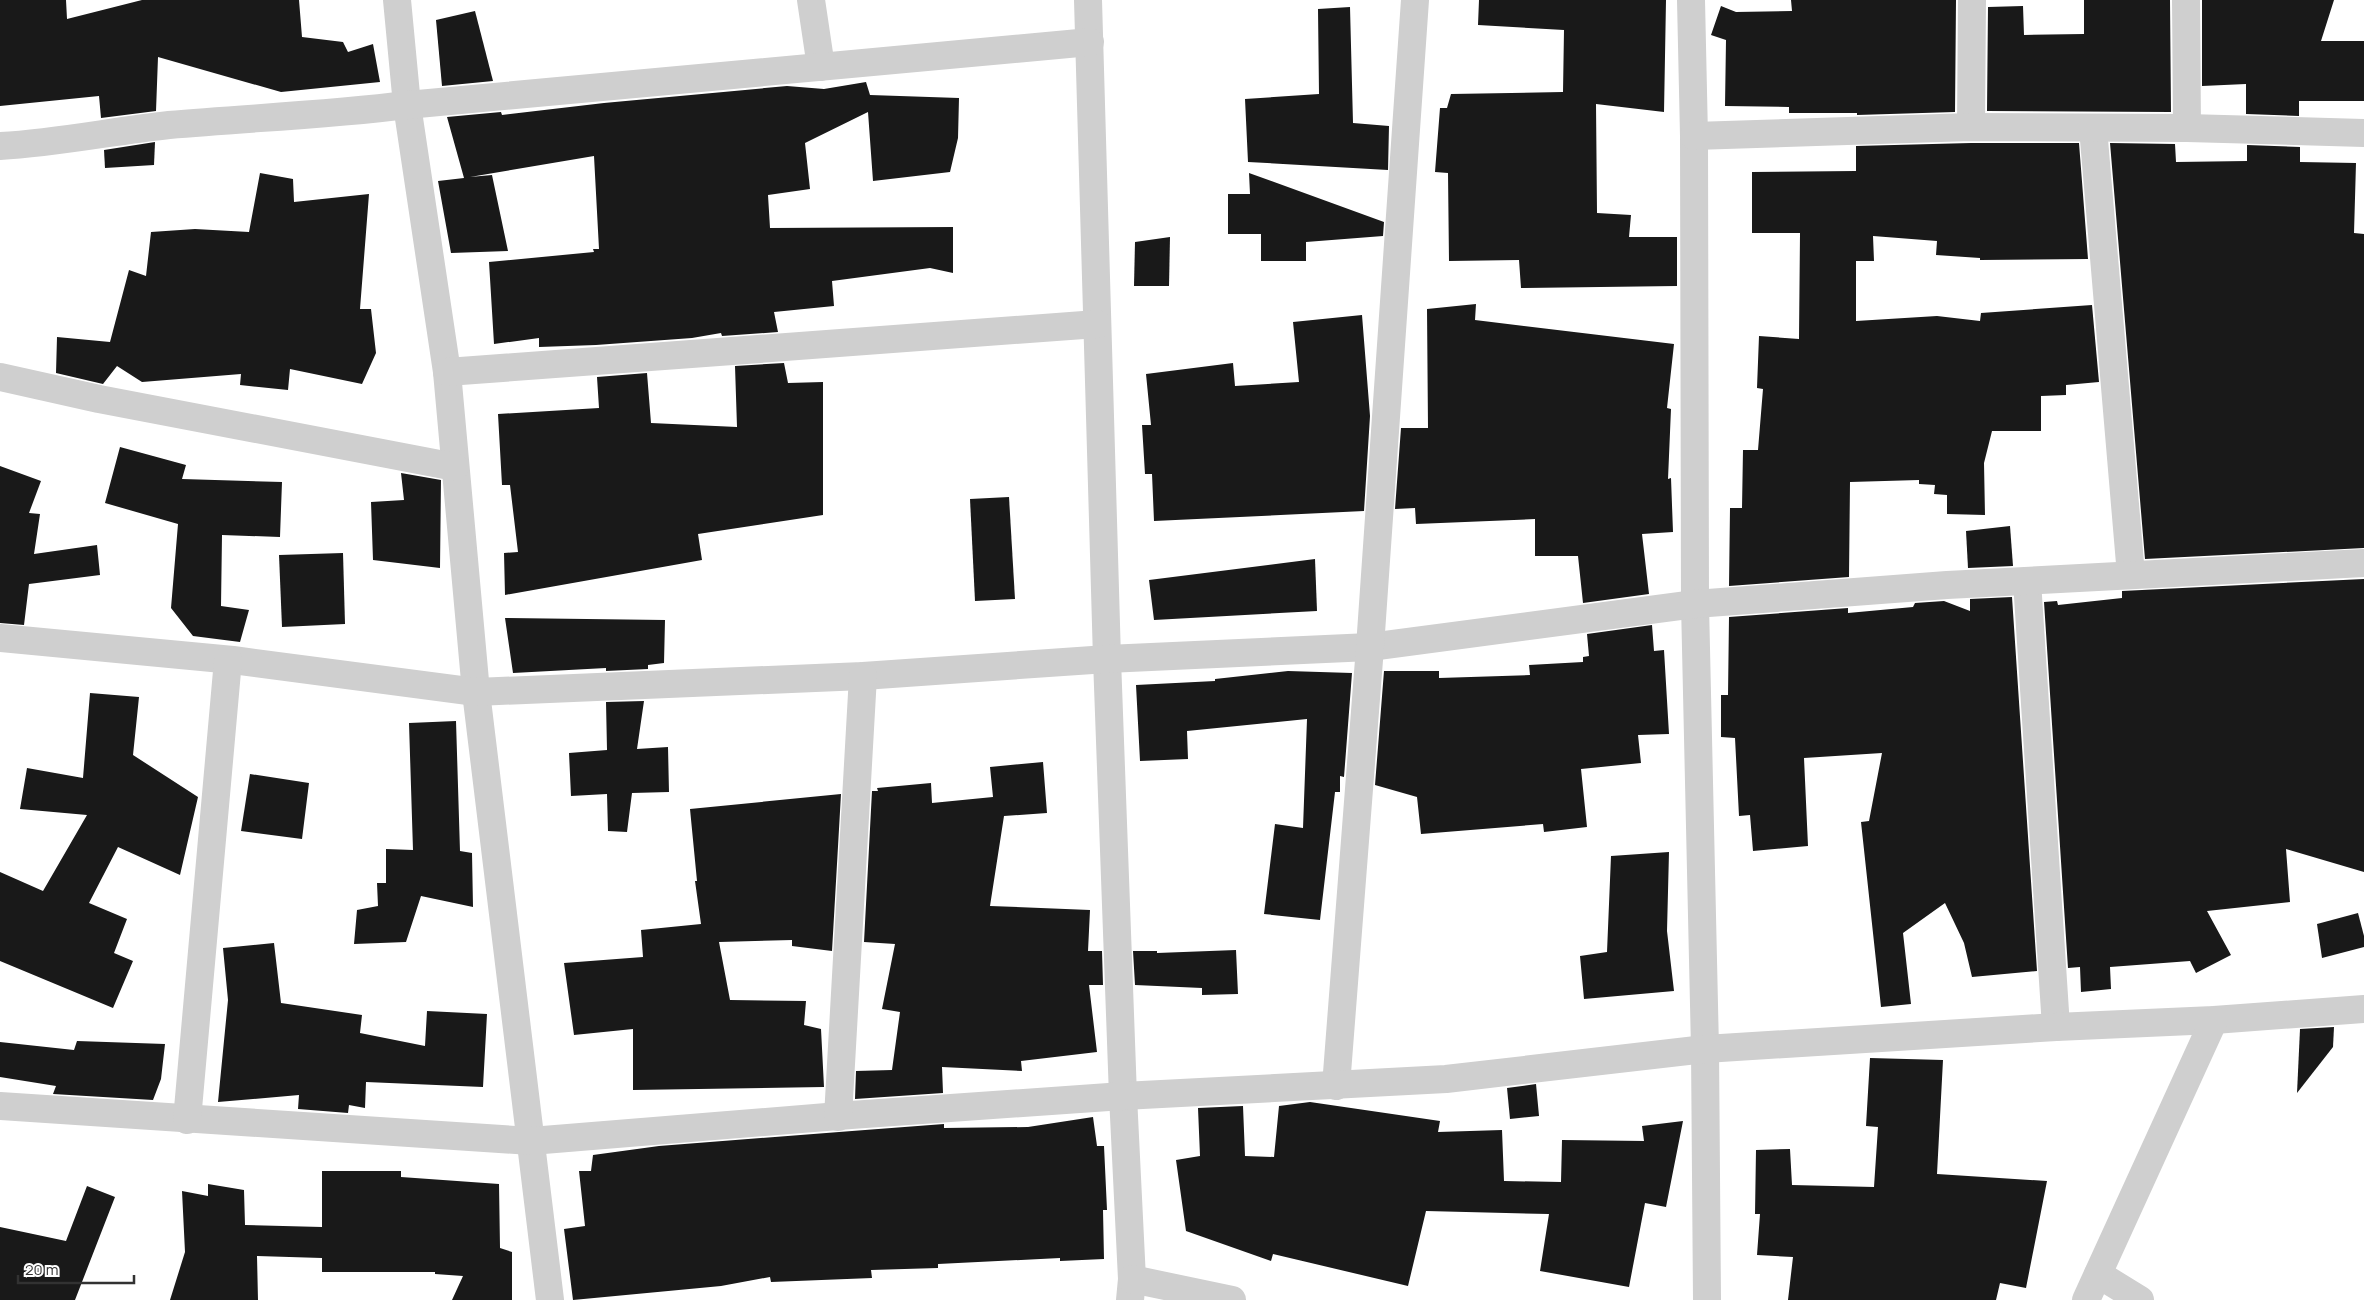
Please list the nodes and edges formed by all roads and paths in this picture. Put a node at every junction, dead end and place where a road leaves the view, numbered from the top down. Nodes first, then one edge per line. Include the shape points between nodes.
1 (397, 0) edge
2 (811, 0) edge
3 (1088, 0) edge
4 (1415, 0) edge
5 (1691, 0) edge
6 (1972, 0) edge
7 (2186, 0) edge
8 (1090, 42) junction
9 (821, 67) junction
10 (407, 105) junction
11 (1971, 127) junction
12 (2092, 128) junction
13 (2187, 128) junction
14 (2364, 133) edge
15 (1694, 136) junction
16 (0, 146) edge
17 (1097, 324) junction
18 (447, 372) junction
19 (0, 377) edge
20 (455, 467) junction
21 (2364, 563) edge
22 (2132, 576) junction
23 (2027, 581) junction
24 (1695, 604) junction
25 (0, 638) edge
26 (1370, 646) junction
27 (1107, 659) junction
28 (228, 660) junction
29 (863, 676) junction
30 (476, 692) junction
31 (2364, 1009) edge
32 (2214, 1020) junction
33 (2056, 1027) junction
34 (1705, 1049) junction
35 (1336, 1086) junction
36 (1123, 1096) junction
37 (0, 1106) edge
38 (838, 1117) junction
39 (187, 1120) junction
40 (531, 1141) junction
41 (2098, 1274) junction
42 (1131, 1289) edge
43 (550, 1300) edge
44 (1232, 1300) edge
45 (1707, 1300) edge
46 (2086, 1300) edge
47 (2140, 1300) edge

1 - 10 street
2 - 9 street
3 - 8 street
4 - 26 street
5 - 15 street
6 - 11 street
7 - 13 street
8 - 9 street
8 - 17 street
9 - 10 street
10 - 16 street via 260,116 145,128 41,144
10 - 18 street
11 - 12 street
11 - 15 street
12 - 13 street
12 - 22 street
13 - 14 street
15 - 24 street
17 - 18 street
17 - 27 street
18 - 20 street
19 - 20 street
20 - 30 street
21 - 22 street
22 - 23 street
23 - 24 street
23 - 33 street
24 - 26 street
24 - 34 street
25 - 28 street
26 - 27 street
26 - 35 street
27 - 29 street
27 - 36 street
28 - 30 street
28 - 39 street
29 - 30 street
29 - 38 street
30 - 40 street
31 - 32 street
32 - 33 street
32 - 41 street
33 - 34 street
34 - 35 street via 1496,1074
34 - 45 street
35 - 36 street
36 - 38 street
36 - 42 street
37 - 39 street
38 - 40 street
39 - 40 street
40 - 43 street
41 - 46 street
41 - 47 street
42 - 44 street

